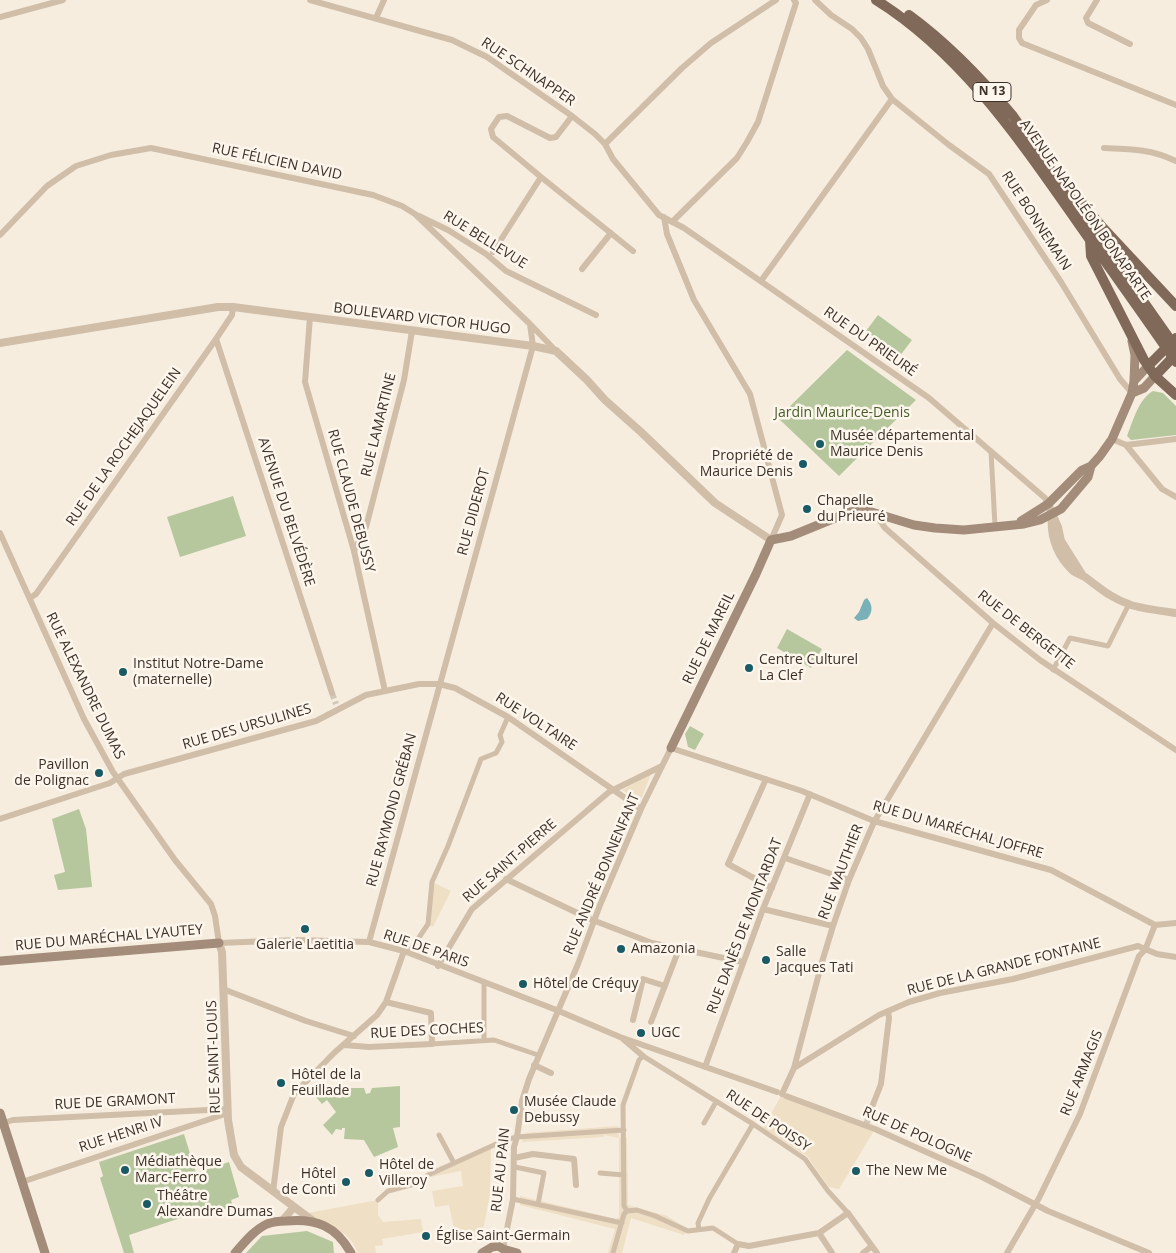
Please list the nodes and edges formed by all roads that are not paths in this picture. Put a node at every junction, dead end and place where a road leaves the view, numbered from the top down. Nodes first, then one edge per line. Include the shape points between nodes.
1 (63, 0) edge
2 (310, 0) edge
3 (384, 0) edge
4 (776, 0) edge
5 (794, 0) edge
6 (815, 0) edge
7 (876, 0) edge
8 (889, 0) edge
9 (1047, 0) edge
10 (1097, 0) edge
11 (0, 17) edge
12 (376, 18) junction
13 (1130, 44) dead end
14 (892, 98) junction
15 (1176, 105) edge
16 (572, 116) junction
17 (605, 144) junction
18 (1104, 148) dead end
19 (1176, 161) edge
20 (541, 177) junction
21 (1073, 201) junction
22 (415, 214) junction
23 (664, 217) junction
24 (672, 222) junction
25 (611, 233) junction
26 (0, 235) edge
27 (1090, 239) junction
28 (633, 251) dead end
29 (493, 252) dead end
30 (582, 269) dead end
31 (761, 281) junction
32 (1176, 306) edge
33 (233, 307) junction
34 (596, 315) dead end
35 (310, 317) junction
36 (530, 324) junction
37 (412, 331) junction
38 (1176, 338) edge
39 (216, 339) junction
40 (1132, 339) junction
41 (0, 342) edge
42 (533, 346) junction
43 (1176, 348) edge
44 (556, 351) junction
45 (1176, 354) edge
46 (1176, 362) edge
47 (1148, 366) junction
48 (1155, 376) junction
49 (1134, 381) junction
50 (1132, 393) junction
51 (1176, 395) edge
52 (1112, 439) junction
53 (1176, 439) edge
54 (1126, 445) junction
55 (991, 451) junction
56 (1091, 466) junction
57 (1176, 497) edge
58 (1048, 504) junction
59 (874, 512) junction
60 (1052, 514) junction
61 (1014, 524) junction
62 (995, 526) junction
63 (0, 533) edge
64 (771, 540) junction
65 (354, 551) junction
66 (30, 598) junction
67 (1129, 604) junction
68 (1176, 613) edge
69 (993, 623) junction
70 (1053, 670) junction
71 (439, 684) junction
72 (385, 691) junction
73 (332, 693) tunnel mouth
74 (508, 717) junction
75 (671, 748) junction
76 (1176, 750) edge
77 (662, 766) junction
78 (118, 778) junction
79 (766, 779) junction
80 (614, 789) junction
81 (810, 794) junction
82 (641, 809) junction
83 (0, 819) edge
84 (874, 821) junction
85 (784, 858) junction
86 (506, 879) junction
87 (849, 880) junction
88 (772, 888) junction
89 (763, 909) junction
90 (593, 920) junction
91 (1176, 923) edge
92 (1154, 925) junction
93 (833, 926) junction
94 (368, 942) junction
95 (219, 943) junction
96 (679, 949) junction
97 (1145, 950) junction
98 (404, 951) junction
99 (1176, 957) edge
100 (0, 960) edge
101 (743, 962) junction
102 (438, 966) junction
103 (484, 982) junction
104 (665, 986) junction
105 (224, 989) junction
106 (386, 1002) junction
107 (558, 1011) junction
108 (888, 1011) junction
109 (632, 1020) dead end
110 (651, 1022) dead end
111 (354, 1036) junction
112 (620, 1037) junction
113 (484, 1040) junction
114 (432, 1044) junction
115 (344, 1045) junction
116 (538, 1055) junction
117 (643, 1056) junction
118 (534, 1065) junction
119 (705, 1067) junction
120 (794, 1068) junction
121 (552, 1073) dead end
122 (782, 1094) junction
123 (716, 1102) junction
124 (872, 1107) tunnel mouth
125 (228, 1111) junction
126 (0, 1113) edge
127 (3, 1123) junction
128 (704, 1123) dead end
129 (753, 1124) junction
130 (624, 1130) junction
131 (440, 1135) dead end
132 (517, 1137) junction
133 (514, 1158) junction
134 (454, 1163) junction
135 (515, 1167) junction
136 (600, 1173) dead end
137 (624, 1175) junction
138 (22, 1182) junction
139 (576, 1185) dead end
140 (274, 1192) junction
141 (513, 1199) junction
142 (378, 1200) dead end
143 (538, 1204) junction
144 (1036, 1204) junction
145 (294, 1207) junction
146 (627, 1211) junction
147 (848, 1213) junction
148 (282, 1221) junction
149 (313, 1221) junction
150 (622, 1223) junction
151 (699, 1229) junction
152 (819, 1233) junction
153 (738, 1244) junction
154 (872, 1246) junction
155 (503, 1249) junction
156 (45, 1253) edge
157 (234, 1253) edge
158 (351, 1253) edge
159 (482, 1253) edge
160 (492, 1253) edge
161 (517, 1253) edge
162 (613, 1253) edge
163 (734, 1253) edge
164 (832, 1253) edge
165 (863, 1253) edge
166 (877, 1253) edge
167 (1007, 1253) edge
168 (1149, 1253) edge

1 - 11 street
2 - 12 street, RUE SCHNAPPER
3 - 12 street
4 - 17 street via 711,43
5 - 24 street via 796,3 758,122 737,158
6 - 14 street, RUE BONNEMAIN via 860,38
7 - 27 main road, AVENUE NAPOLÉON BONAPARTE / N 13 via 902,16 979,90 1006,122
8 - 21 main road, AVENUE NAPOLÉON BONAPARTE / N 13 via 926,27 986,85 1013,116
9 - 15 street via 1036,5 1019,30 1022,43
10 - 13 street via 1086,18 1088,23
12 - 16 street, RUE SCHNAPPER via 470,47
14 - 31 street
14 - 50 street, RUE BONNEMAIN via 989,174
16 - 17 street, RUE SCHNAPPER
16 - 20 street via 556,136 550,138 507,116 499,117 491,129 493,137
17 - 23 street, RUE SCHNAPPER via 613,159
18 - 19 street via 1144,150
20 - 25 street
20 - 29 street
21 - 32 main road via 1081,202
21 - 43 main road, AVENUE NAPOLÉON BONAPARTE / N 13
22 - 26 street, RUE FÉLICIEN DAVID via 373,195 151,148 111,155 76,166 47,186
22 - 34 street, RUE BELLEVUE via 448,230 506,271
22 - 36 street, RUE FÉLICIEN DAVID
23 - 24 street, RUE DU PRIEURÉ
23 - 64 street via 667,234 694,300 750,394 782,515
24 - 31 street, RUE DU PRIEURÉ
25 - 28 street
25 - 30 street
27 - 40 main road via 1091,256
27 - 46 main road, AVENUE NAPOLÉON BONAPARTE / N 13
31 - 55 street, RUE DU PRIEURÉ via 929,398
33 - 35 street, BOULEVARD VICTOR HUGO
33 - 39 street, RUE DE LA ROCHEJAQUELEIN
33 - 41 street, BOULEVARD VICTOR HUGO
35 - 37 street, BOULEVARD VICTOR HUGO
35 - 65 street, RUE CLAUDE DEBUSSY via 305,382
36 - 42 street
36 - 44 street, RUE FÉLICIEN DAVID
37 - 42 street, BOULEVARD VICTOR HUGO
37 - 65 street, RUE LAMARTINE via 404,380 366,526
38 - 47 main road, bridge
39 - 66 street, RUE DE LA ROCHEJAQUELEIN via 36,594
39 - 73 street, AVENUE DU BELVÉDÈRE
40 - 47 main road
40 - 49 main road
42 - 44 street, BOULEVARD VICTOR HUGO
42 - 71 street, RUE DIDEROT
44 - 64 street via 715,503
45 - 48 main road, bridge
47 - 48 main road
47 - 49 main road
48 - 50 main road via 1144,388
48 - 51 main road
49 - 50 main road
50 - 52 main road
52 - 54 street
52 - 56 main road
53 - 54 street
54 - 57 street via 1162,489
55 - 58 street, RUE DU PRIEURÉ
55 - 62 street
56 - 58 main road via 1082,470
56 - 60 main road via 1088,477 1066,504
58 - 60 street
58 - 61 main road
59 - 62 main road via 935,528 964,530
59 - 64 main road via 856,510 791,536
59 - 69 street, RUE DE BERGETTE via 885,528
60 - 61 main road via 1040,520
60 - 67 street via 1061,541 1084,577 1112,598
61 - 62 main road
63 - 66 street, RUE ALEXANDRE DUMAS
64 - 75 main road, RUE DE MAREIL
65 - 72 street, RUE CLAUDE DEBUSSY
66 - 78 street, RUE ALEXANDRE DUMAS via 84,718
67 - 68 street
67 - 70 street via 1108,646 1070,638
69 - 70 street, RUE DE BERGETTE
69 - 84 street, RUE WAUTHIER
70 - 76 street, RUE DE BERGETTE
71 - 72 street, RUE DES URSULINES via 419,684
71 - 74 street, RUE VOLTAIRE via 455,688
71 - 94 street, RUE RAYMOND GRÉBAN
72 - 78 street, RUE DES URSULINES via 336,707 316,721
74 - 80 street, RUE VOLTAIRE
74 - 98 street via 496,753 480,759 432,882 428,924 412,948
75 - 77 street, RUE ANDRÉ BONNENFANT
75 - 79 street, RUE DU MARÉCHAL JOFFRE
77 - 80 street, RUE SAINT-PIERRE
77 - 82 street, RUE ANDRÉ BONNENFANT
78 - 83 street, RUE DES URSULINES
78 - 95 street, RUE ALEXANDRE DUMAS via 175,860 211,904
79 - 81 street, RUE DU MARÉCHAL JOFFRE
79 - 88 street via 728,864
80 - 82 street, RUE VOLTAIRE
80 - 86 street, RUE SAINT-PIERRE
81 - 84 street, RUE DU MARÉCHAL JOFFRE
81 - 85 street, RUE DANÈS DE MONTARDAT
82 - 90 street, RUE ANDRÉ BONNENFANT
84 - 87 street, RUE WAUTHIER
84 - 92 street, RUE DU MARÉCHAL JOFFRE via 1051,870
85 - 87 street
85 - 88 street, RUE DANÈS DE MONTARDAT
86 - 90 street
86 - 102 street, RUE SAINT-PIERRE via 472,909
87 - 93 street, RUE WAUTHIER
88 - 89 street, RUE DANÈS DE MONTARDAT
89 - 93 street
89 - 101 street, RUE DANÈS DE MONTARDAT
90 - 96 street via 652,944
90 - 107 street, RUE ANDRÉ BONNENFANT
91 - 92 street
92 - 97 street, RUE ARMAGIS
93 - 120 street, RUE WAUTHIER
94 - 95 street, RUE DE PARIS
94 - 98 street, RUE DE PARIS
95 - 100 main road, RUE DU MARÉCHAL LYAUTEY
95 - 105 street, RUE SAINT-LOUIS
96 - 101 street
96 - 104 street
97 - 99 street, RUE DE LA GRANDE FONTAINE
97 - 108 street, RUE DE LA GRANDE FONTAINE via 1138,946 1004,981 921,998
97 - 144 street, RUE ARMAGIS via 1139,956 1084,1104
98 - 102 street, RUE DE PARIS
98 - 106 street
101 - 119 street, RUE DANÈS DE MONTARDAT
102 - 103 street, RUE DE PARIS
103 - 107 street, RUE DE PARIS
103 - 113 street
104 - 109 street via 642,979
104 - 110 street
105 - 111 street
105 - 125 street, RUE SAINT-LOUIS
106 - 111 street
106 - 114 street via 431,1013
107 - 112 street, RUE DE PARIS
107 - 116 street, RUE AU PAIN
108 - 120 street, RUE DE LA GRANDE FONTAINE
108 - 124 street via 881,1084
111 - 115 street
112 - 117 street, RUE DE POISSY
112 - 119 street, RUE DE POLOGNE
113 - 114 street, RUE DES COCHES
113 - 116 street, RUE DES COCHES via 503,1042
114 - 115 street, RUE DES COCHES via 369,1048
115 - 140 street via 294,1094 282,1127
116 - 118 street, RUE AU PAIN
117 - 123 street, RUE DE POISSY
117 - 130 street via 623,1105
118 - 121 street
118 - 132 street, RUE AU PAIN via 522,1100
119 - 122 street, RUE DE POLOGNE via 750,1080
120 - 122 street, RUE WAUTHIER
122 - 144 street, RUE DE POLOGNE via 875,1129
123 - 128 street
123 - 129 street, RUE DE POISSY
125 - 127 street, RUE DE GRAMONT
125 - 138 street, RUE HENRI IV
125 - 140 street, RUE SAINT-LOUIS via 234,1155 241,1168
126 - 127 main road
127 - 138 main road
129 - 147 street, RUE DE POISSY via 805,1159
129 - 151 street via 709,1199 698,1223
130 - 132 street
130 - 137 street
131 - 134 street
132 - 133 street, RUE AU PAIN
132 - 134 street via 490,1145
133 - 135 street, RUE AU PAIN
133 - 139 street via 533,1154 574,1159
134 - 142 street via 428,1175 422,1182 388,1191
135 - 141 street, RUE AU PAIN
135 - 143 street via 544,1173
136 - 137 street
137 - 146 street via 624,1206
138 - 156 main road
140 - 145 street
141 - 143 street
141 - 155 street, RUE AU PAIN
143 - 150 street
144 - 167 street, RUE ARMAGIS
144 - 168 street, RUE DE POLOGNE
145 - 148 street
145 - 149 street
146 - 150 street
146 - 151 street via 637,1210 688,1231
147 - 152 street
147 - 154 street, RUE DE POISSY
148 - 149 main road
148 - 157 main road via 259,1229
149 - 158 main road via 335,1232
150 - 162 street
151 - 153 street via 713,1228
152 - 153 street via 749,1246
152 - 164 street
153 - 163 street
154 - 165 street
154 - 166 street, RUE DE POISSY
155 - 159 main road via 492,1247
155 - 160 main road
155 - 161 main road

